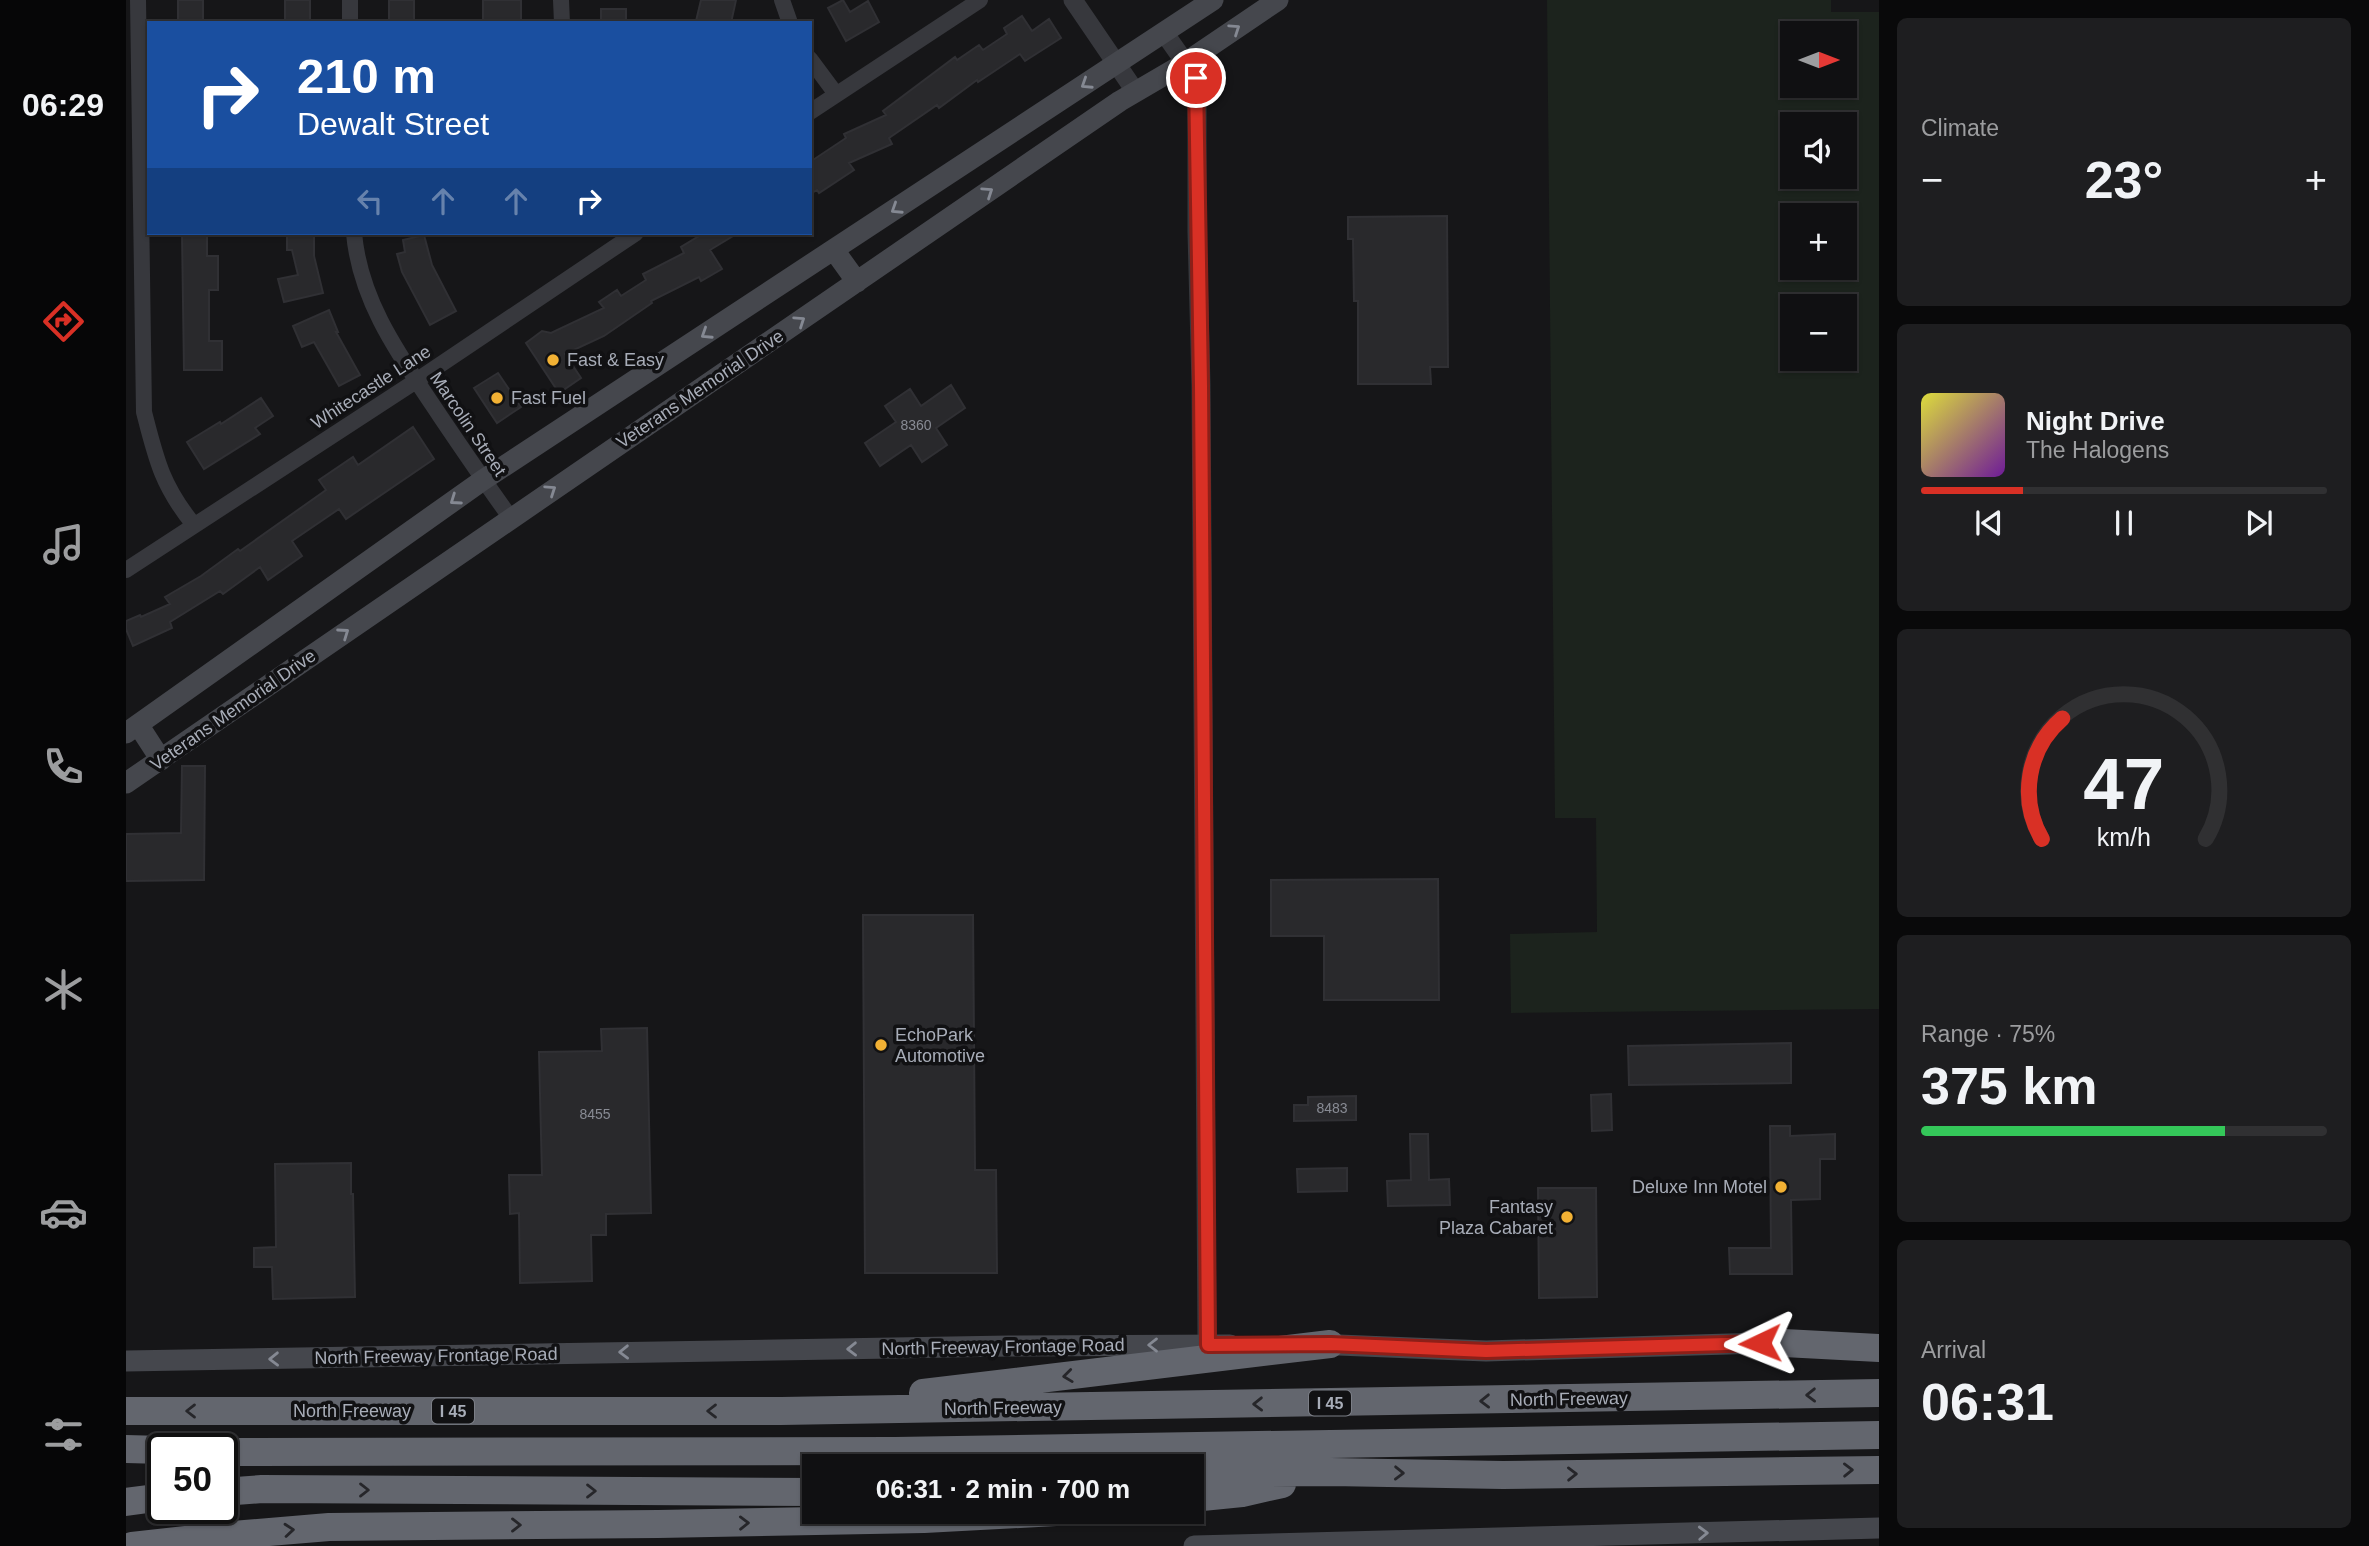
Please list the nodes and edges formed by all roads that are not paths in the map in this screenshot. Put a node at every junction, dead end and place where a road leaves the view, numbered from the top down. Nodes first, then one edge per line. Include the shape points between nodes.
1 (138, 0) edge
2 (350, 0) edge
3 (561, 0) edge
4 (782, 0) edge
5 (980, 0) edge
6 (1073, 0) edge
7 (1213, 0) edge
8 (1278, 0) edge
9 (350, 21) edge
10 (562, 21) edge
11 (789, 21) edge
12 (1165, 34) junction
13 (812, 62) edge
14 (1118, 63) junction
15 (1185, 63) junction
16 (1135, 91) junction
17 (836, 94) junction
18 (812, 111) edge
19 (134, 159) edge
20 (354, 235) edge
21 (628, 235) edge
22 (834, 250) junction
23 (857, 282) junction
24 (134, 373) edge
25 (416, 381) junction
26 (483, 480) junction
27 (510, 517) junction
28 (194, 525) junction
29 (126, 570) edge
30 (132, 729) edge
31 (161, 760) junction
32 (126, 783) edge
33 (1879, 1339) edge
34 (1784, 1343) junction
35 (1331, 1344) junction
36 (1208, 1345) junction
37 (1879, 1348) edge
38 (126, 1361) edge
39 (1879, 1393) edge
40 (126, 1411) edge
41 (780, 1411) junction
42 (1879, 1435) edge
43 (126, 1449) edge
44 (147, 1450) edge
45 (238, 1452) edge
46 (1879, 1470) edge
47 (1331, 1472) junction
48 (1204, 1473) edge
49 (238, 1491) edge
50 (802, 1492) edge
51 (1204, 1498) edge
52 (147, 1499) edge
53 (126, 1502) edge
54 (802, 1522) edge
55 (1879, 1528) edge
56 (132, 1546) edge
57 (1194, 1546) edge
58 (1202, 1546) edge

1 - 19 street
2 - 9 street
3 - 10 street
4 - 11 street
5 - 17 street
6 - 14 street
7 - 12 main road
15 -> 8 main road, Veterans Memorial Drive
12 - 14 main road
12 - 15 street
13 - 17 street
14 - 16 street
14 -> 22 main road
15 - 16 main road, Veterans Memorial Drive
15 - 36 street via 1197,83
23 -> 16 main road, Veterans Memorial Drive
17 - 18 street
19 - 24 street
20 - 25 street, Marcolin Street via 372,304
21 - 25 street, Whitecastle Lane
22 - 23 main road
22 -> 26 main road
27 -> 23 main road, Veterans Memorial Drive
24 - 28 street via 158,467 177,505
25 - 26 street, Marcolin Street
25 - 28 street, Whitecastle Lane
26 - 27 street, Marcolin Street
26 -> 30 main road
31 -> 27 main road, Veterans Memorial Drive
28 - 29 street, Whitecastle Lane
30 - 31 main road
31 - 32 main road, Veterans Memorial Drive
33 - 34 main road, North Freeway Frontage Road
34 - 35 main road, North Freeway Frontage Road via 1486,1351
34 - 37 highway
35 - 36 main road, North Freeway Frontage Road
35 -> 41 highway
36 -> 38 main road, North Freeway Frontage Road
39 -> 41 highway, North Freeway / I 45
41 -> 40 highway, North Freeway / I 45
42 - 45 highway via 895,1451
43 - 44 highway
47 -> 46 highway via 1503,1475
47 - 48 highway
47 - 51 highway
49 -> 50 highway
52 - 53 highway
56 -> 54 highway via 329,1527
58 -> 55 main road
57 - 58 main road

